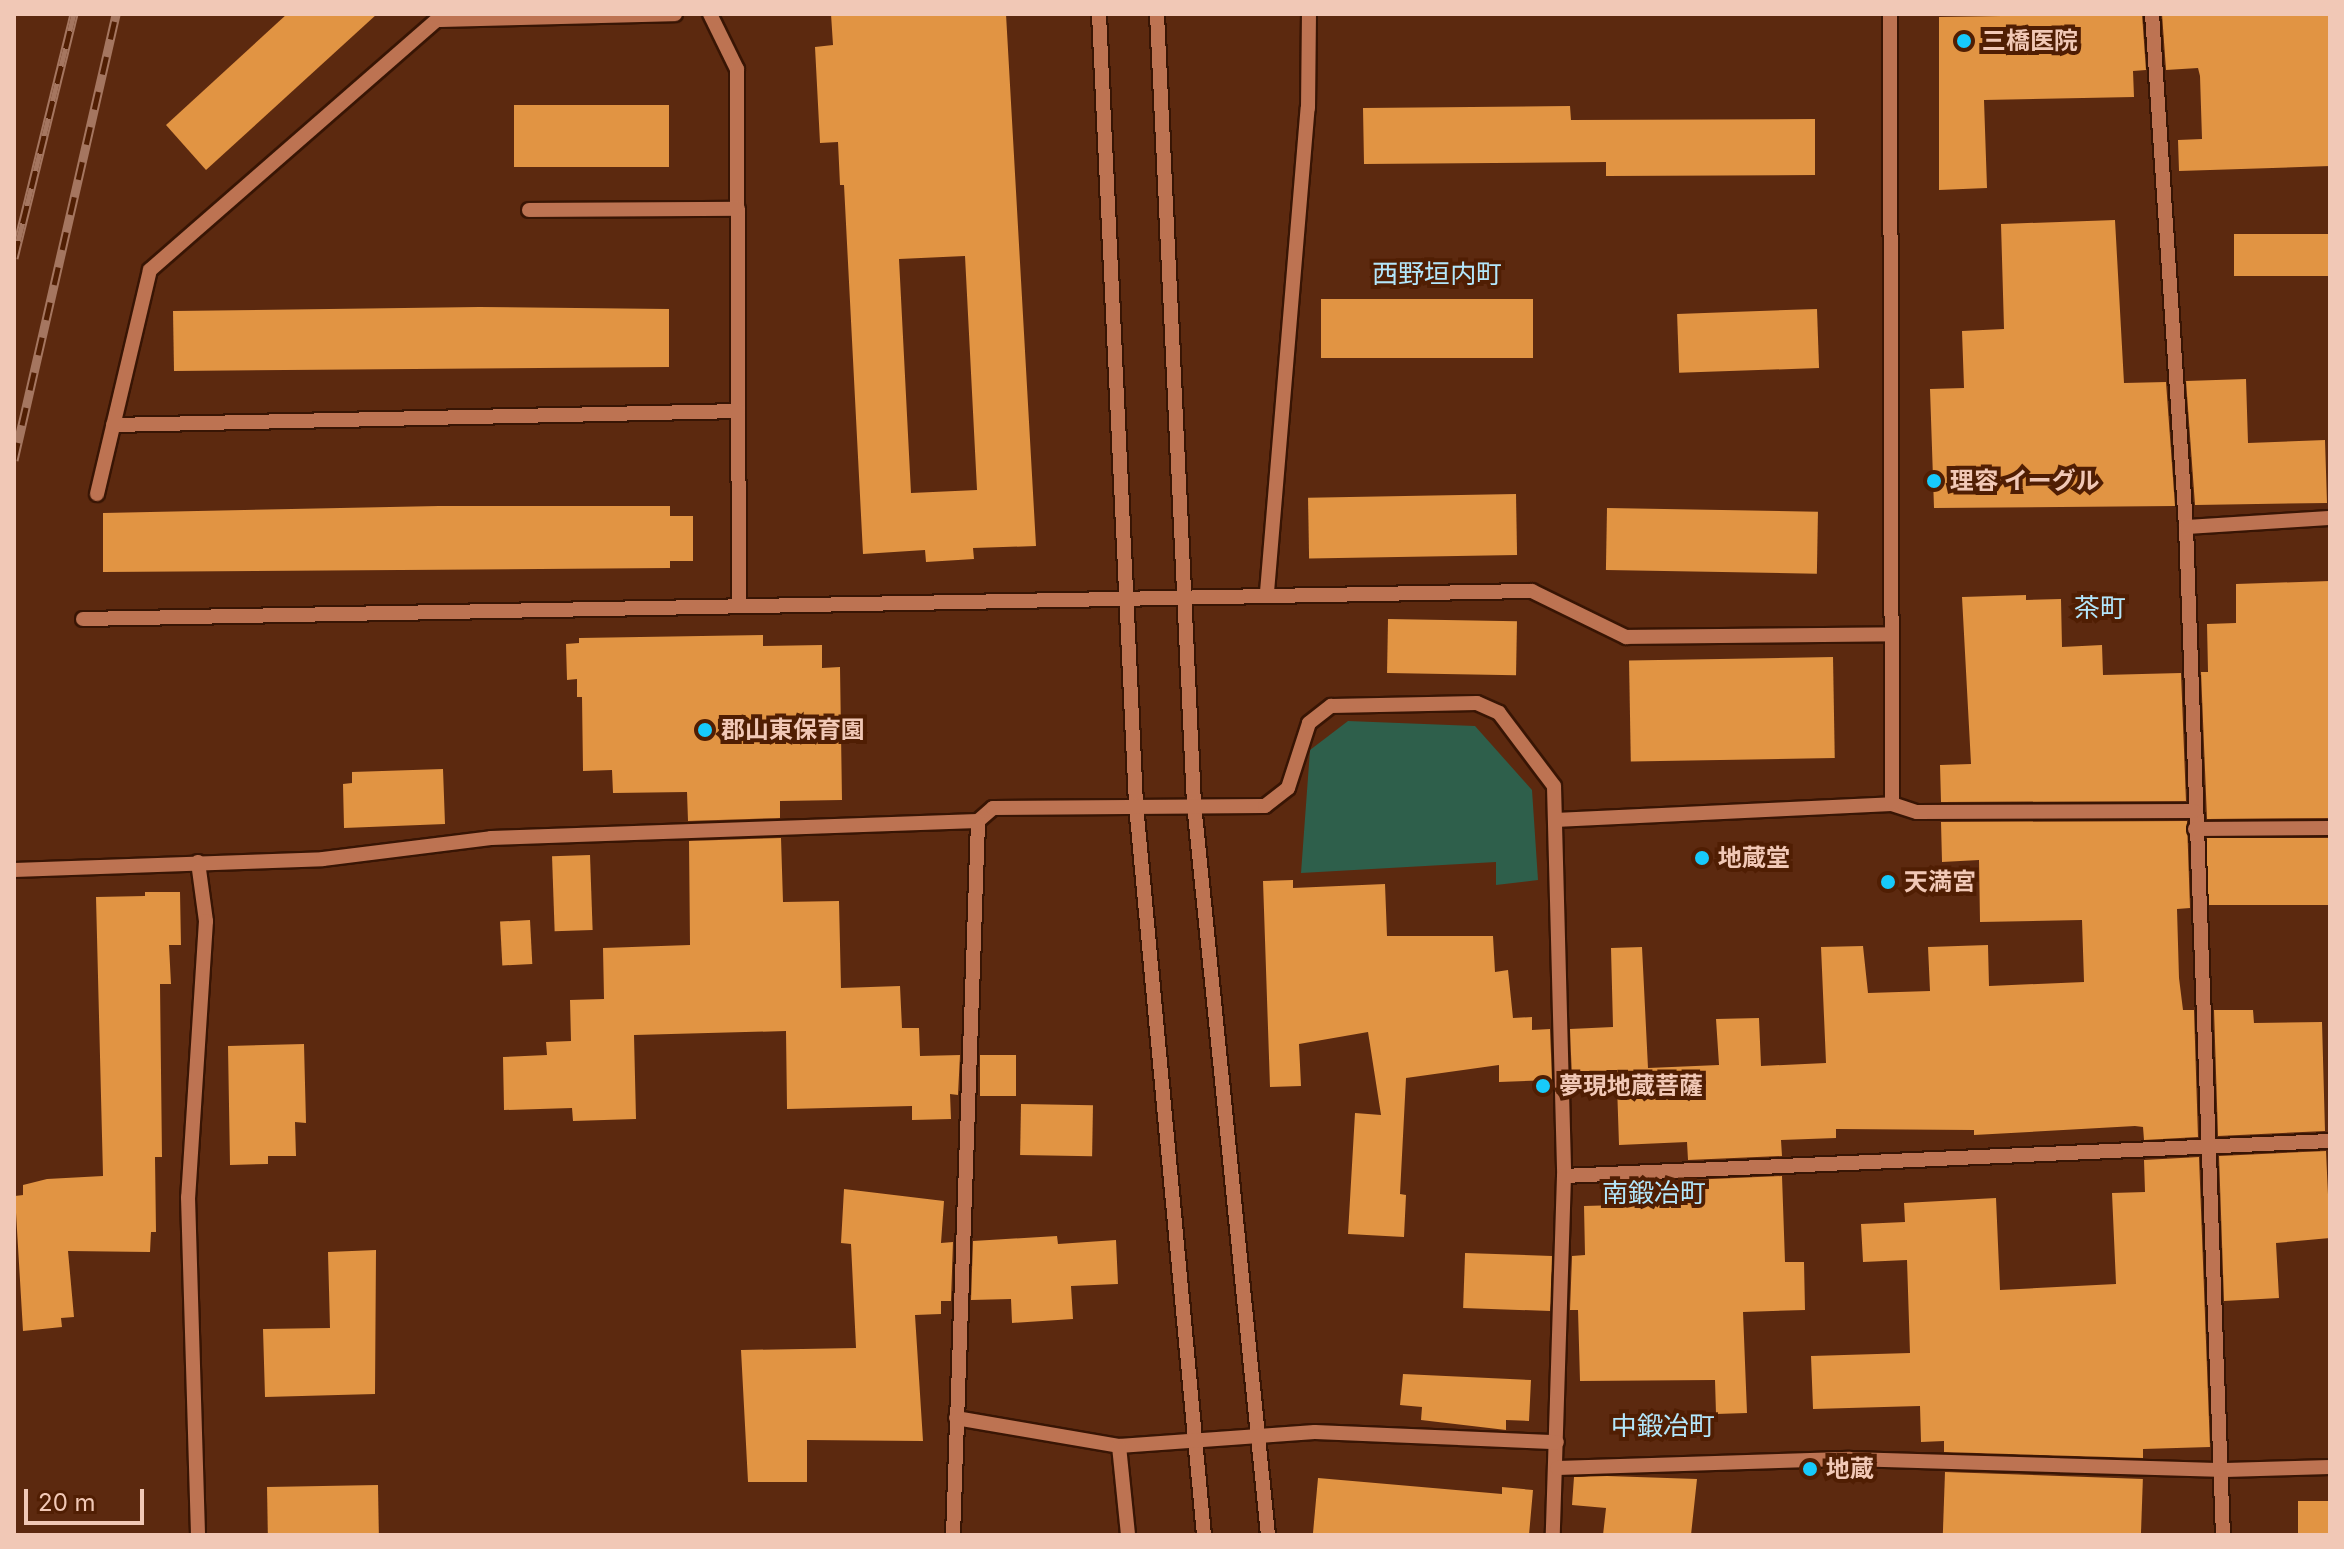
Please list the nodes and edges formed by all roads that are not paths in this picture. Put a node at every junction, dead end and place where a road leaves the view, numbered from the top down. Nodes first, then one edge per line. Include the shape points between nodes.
1 (675, 14) edge
2 (710, 14) edge
3 (1099, 14) edge
4 (1157, 14) edge
5 (1309, 14) edge
6 (1890, 14) edge
7 (2152, 14) edge
8 (738, 209) junction
9 (529, 210) dead end
10 (738, 411) junction
11 (113, 425) junction
12 (97, 494) dead end
13 (2330, 518) edge
14 (2186, 527) junction
15 (1267, 592) junction
16 (1182, 596) junction
17 (1126, 599) junction
18 (739, 605) junction
19 (83, 619) dead end
20 (1892, 634) junction
21 (1194, 804) junction
22 (1892, 804) junction
23 (1136, 805) junction
24 (2194, 811) junction
25 (1555, 820) junction
26 (978, 821) junction
27 (2330, 828) edge
28 (2195, 829) junction
29 (198, 862) junction
30 (14, 870) edge
31 (2330, 1141) edge
32 (2212, 1144) junction
33 (1564, 1176) junction
34 (956, 1418) junction
35 (1258, 1436) junction
36 (1194, 1441) junction
37 (1557, 1442) junction
38 (1119, 1446) junction
39 (2330, 1467) edge
40 (1557, 1468) junction
41 (2225, 1470) junction
42 (198, 1535) edge
43 (953, 1535) edge
44 (1128, 1535) edge
45 (1204, 1535) edge
46 (1268, 1535) edge
47 (1553, 1535) edge
48 (2223, 1535) edge

1 - 11 street via 437,20 150,270
2 - 8 street via 737,69
3 - 17 street
4 - 16 street
5 - 15 street via 1308,108
6 - 20 street
7 - 14 street
8 - 9 street
8 - 10 street
10 - 11 street
10 - 18 street
11 - 12 street
13 - 14 street
14 - 24 street
15 - 16 street
15 - 20 street via 1532,591 1626,637
16 - 17 street
16 - 21 street
17 - 18 street
17 - 23 street
18 - 19 street
20 - 22 street
21 - 23 street
21 - 25 street via 1265,806 1288,788 1309,723 1331,706 1477,703 1499,713 1544,767 1554,786
21 - 35 street
22 - 24 street via 1917,812
22 - 25 street
23 - 26 street via 993,808
23 - 36 street
24 - 28 street
25 - 33 street
26 - 29 street via 491,838 323,859
26 - 34 street
27 - 28 street
28 - 32 street
29 - 30 street
29 - 42 street via 206,921 188,1197
31 - 32 street
32 - 33 street
32 - 41 street
33 - 37 street
34 - 38 street
34 - 43 street
35 - 36 street
35 - 37 street via 1315,1432
35 - 46 street
36 - 38 street
36 - 45 street
37 - 40 street
38 - 44 street
39 - 41 street
40 - 41 street via 1850,1459
40 - 47 street
41 - 48 street

